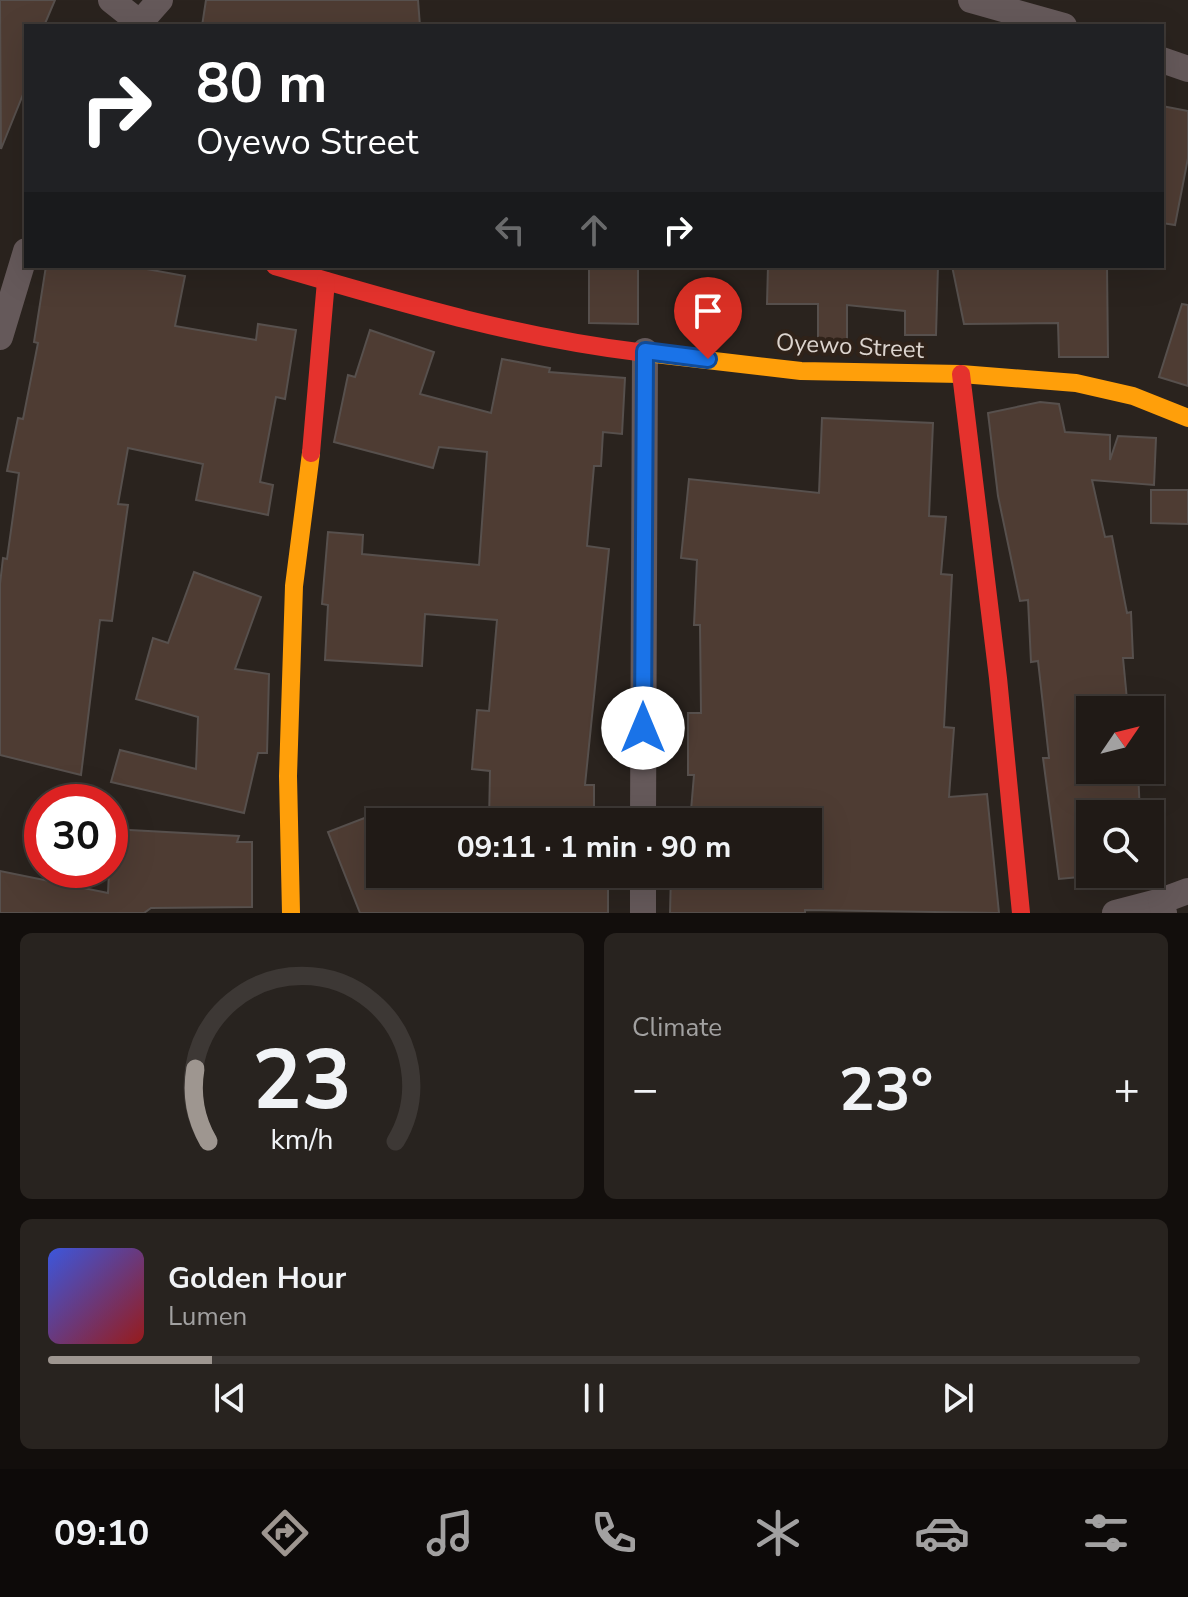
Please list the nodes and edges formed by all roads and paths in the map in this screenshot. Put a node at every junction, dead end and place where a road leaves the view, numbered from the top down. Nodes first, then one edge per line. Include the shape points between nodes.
1 (111, 0) edge
2 (160, 0) edge
3 (971, 0) edge
4 (138, 24) edge
5 (1057, 24) edge
6 (1164, 61) edge
7 (1188, 69) edge
8 (24, 258) edge
9 (282, 268) edge
10 (326, 281) junction
11 (0, 337) edge
12 (645, 351) junction
13 (961, 374) junction
14 (1188, 418) edge
15 (643, 808) edge
16 (643, 888) edge
17 (1188, 891) edge
18 (1163, 907) edge
19 (291, 913) edge
20 (643, 913) edge
21 (1021, 913) edge
22 (1115, 913) edge

1 - 4 street
2 - 4 street
3 - 5 street
6 - 7 street
8 - 11 street
9 - 10 street, Oyewo Street
10 - 12 street, Oyewo Street via 563,343
10 - 19 street via 307,505 294,586 288,776
12 - 13 street, Oyewo Street via 801,371
12 - 15 street
13 - 14 street, Oyewo Street via 1103,388
13 - 21 street
16 - 20 street
17 - 18 street
18 - 22 street

